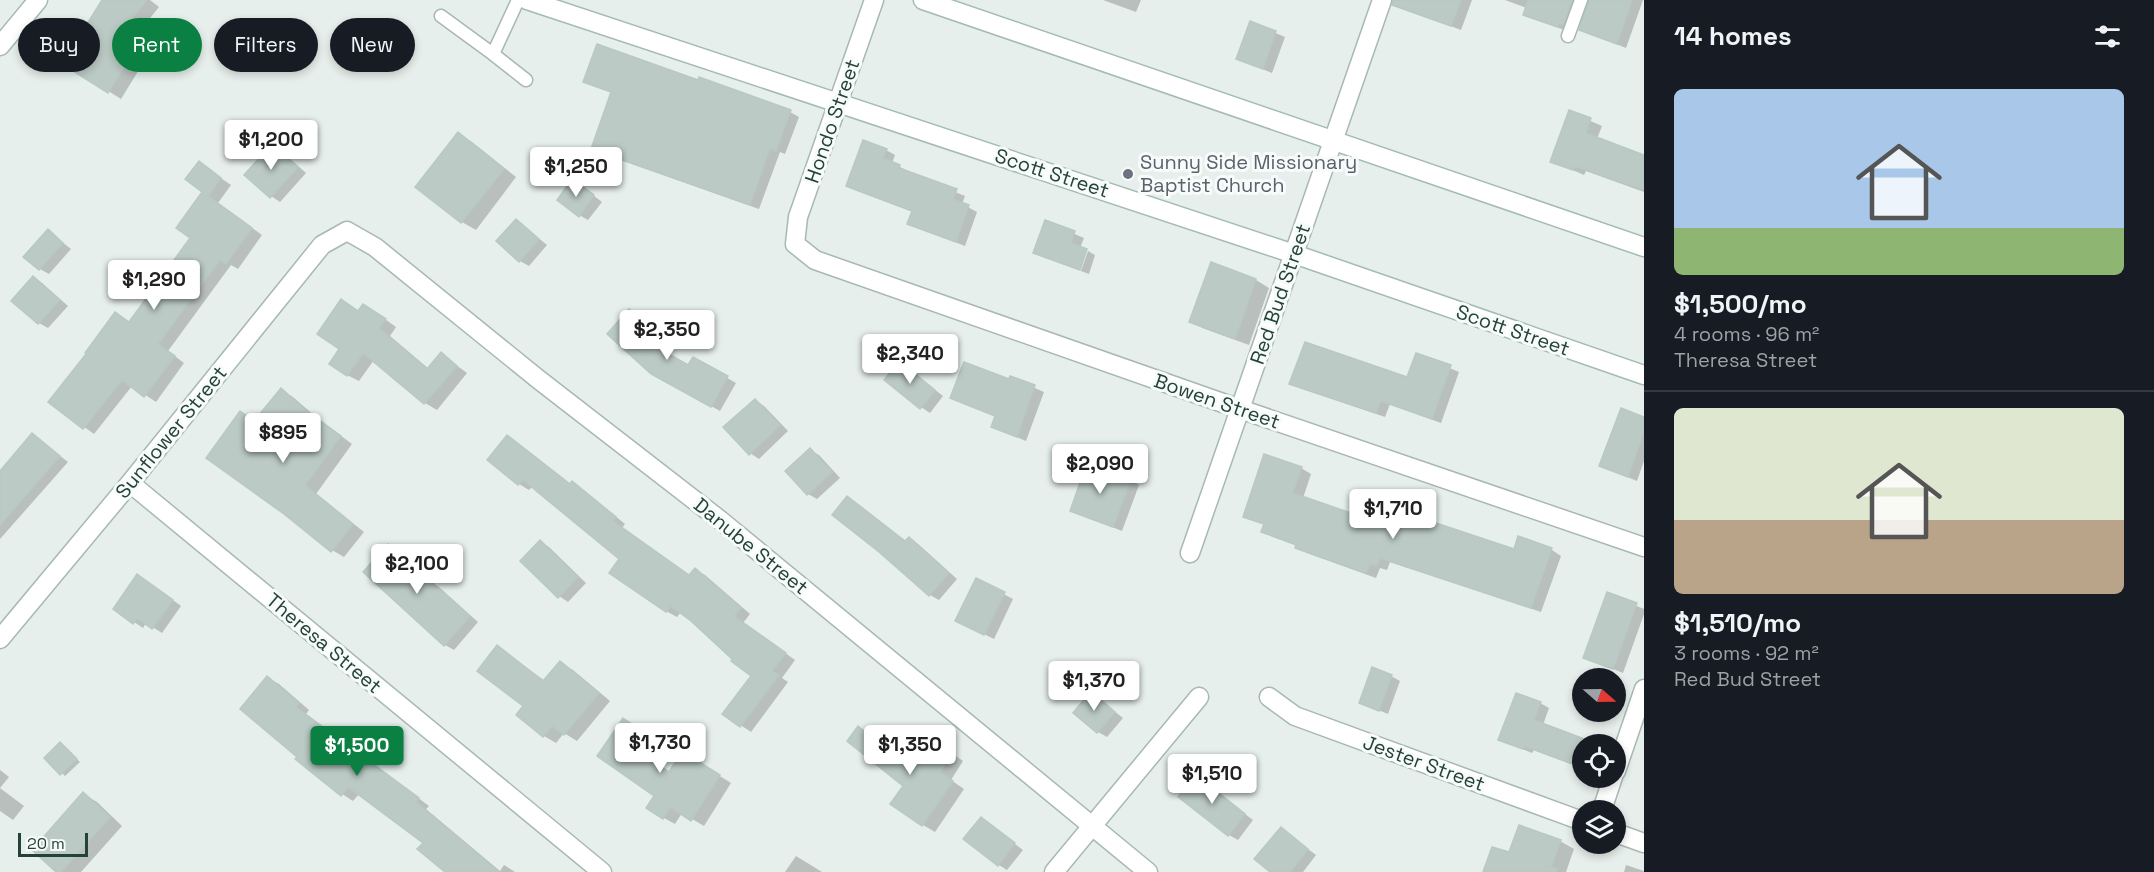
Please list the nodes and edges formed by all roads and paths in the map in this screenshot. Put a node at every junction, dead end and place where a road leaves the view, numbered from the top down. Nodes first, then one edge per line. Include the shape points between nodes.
1 (38, 0) edge
2 (518, 0) edge
3 (527, 0) edge
4 (874, 0) edge
5 (923, 0) edge
6 (1382, 0) edge
7 (1581, 0) edge
8 (441, 16) dead end
9 (1568, 36) dead end
10 (0, 46) edge
11 (493, 54) junction
12 (526, 80) dead end
13 (839, 102) junction
14 (1333, 141) junction
15 (347, 231) joint
16 (795, 244) joint
17 (1644, 247) edge
18 (1294, 254) junction
19 (1644, 375) edge
20 (1240, 409) junction
21 (130, 483) junction
22 (1644, 547) edge
23 (1190, 553) dead end
24 (0, 639) edge
25 (1644, 689) edge
26 (1199, 697) dead end
27 (1269, 697) dead end
28 (1626, 742) edge
29 (1572, 817) edge
30 (1091, 826) junction
31 (1626, 837) edge
32 (1644, 843) edge
33 (602, 872) edge
34 (1054, 872) edge
35 (1148, 872) edge

1 - 10 street
2 - 11 lane
3 - 13 street, Scott Street
4 - 13 street, Hondo Street
5 - 14 street
6 - 14 street, Red Bud Street
7 - 9 lane
8 - 11 lane
11 - 12 lane
13 - 16 street, Hondo Street via 798,217
13 - 18 street, Scott Street
14 - 17 street
14 - 18 street, Red Bud Street
15 - 21 street, Sunflower Street via 322,245
15 - 30 street, Danube Street via 375,247 720,519
16 - 20 street, Bowen Street via 815,260
18 - 19 street, Scott Street
18 - 20 street, Red Bud Street
20 - 22 street, Bowen Street
20 - 23 street, Red Bud Street
21 - 24 street, Sunflower Street
21 - 33 street, Theresa Street
25 - 28 street
26 - 30 street
27 - 29 street, Jester Street via 1295,716
30 - 34 street
30 - 35 street, Danube Street
31 - 32 street

